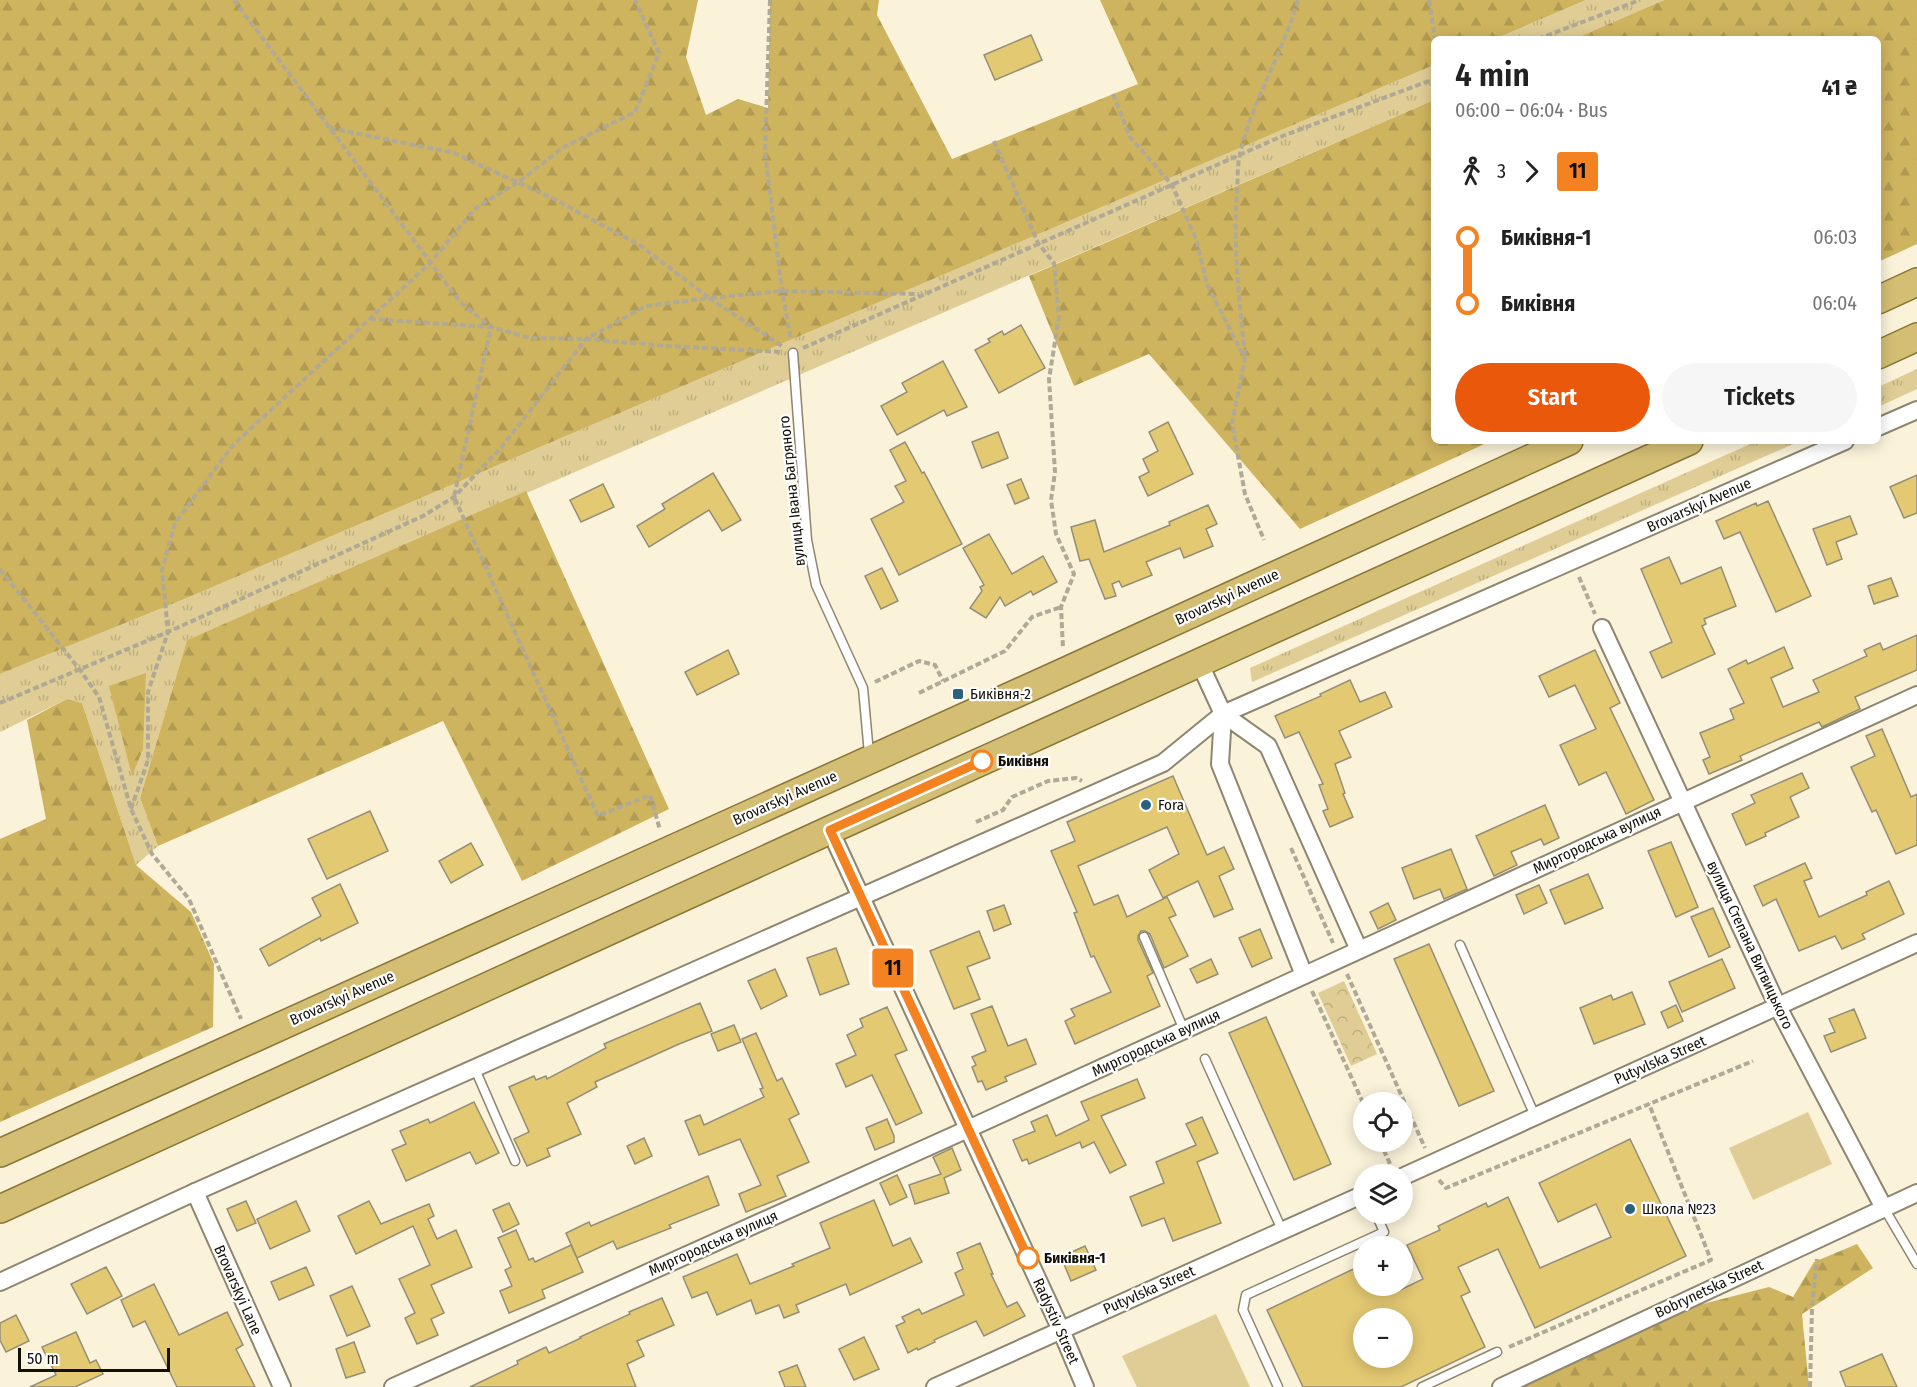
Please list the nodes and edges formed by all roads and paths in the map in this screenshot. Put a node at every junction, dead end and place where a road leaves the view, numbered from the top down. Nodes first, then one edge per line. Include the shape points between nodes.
1 (234, 0) edge
2 (635, 0) edge
3 (770, 0) edge
4 (1298, 0) edge
5 (1429, 0) edge
6 (1640, 0) edge
7 (1631, 2) edge
8 (1435, 36) edge
9 (1546, 36) edge
10 (1431, 80) edge
11 (1113, 94) dead end
12 (330, 128) junction
13 (994, 141) dead end
14 (1239, 155) junction
15 (518, 182) junction
16 (1172, 185) junction
17 (1038, 243) junction
18 (430, 263) junction
19 (1917, 282) edge
20 (782, 291) junction
21 (923, 294) junction
22 (709, 298) junction
23 (1881, 299) edge
24 (370, 319) junction
25 (491, 327) junction
26 (1917, 338) edge
27 (586, 339) junction
28 (793, 353) junction
29 (1881, 354) edge
30 (1245, 359) junction
31 (1917, 410) edge
32 (1881, 426) edge
33 (1562, 444) edge
34 (1682, 444) edge
35 (1838, 444) edge
36 (454, 497) junction
37 (1264, 540) dead end
38 (1572, 561) junction
39 (0, 569) edge
40 (1061, 607) junction
41 (1602, 628) joint
42 (168, 632) junction
43 (1199, 662) junction
44 (80, 669) junction
45 (1064, 672) junction
46 (943, 681) junction
47 (863, 688) junction
48 (919, 693) dead end
49 (1917, 695) edge
50 (0, 702) edge
51 (1223, 714) junction
52 (869, 760) junction
53 (1098, 792) junction
54 (1683, 801) junction
55 (131, 809) junction
56 (976, 822) dead end
57 (830, 830) junction
58 (1288, 841) dead end
59 (666, 851) junction
60 (860, 898) junction
61 (1143, 937) dead end
62 (1917, 943) edge
63 (1460, 945) dead end
64 (1359, 950) junction
65 (1340, 959) junction
66 (1304, 975) junction
67 (1778, 1007) junction
68 (1184, 1030) junction
69 (250, 1039) junction
70 (1204, 1059) dead end
71 (1753, 1062) dead end
72 (475, 1069) junction
73 (1358, 1092) edge
74 (1649, 1104) junction
75 (1535, 1116) junction
76 (968, 1129) junction
77 (0, 1153) edge
78 (515, 1161) dead end
79 (1432, 1163) junction
80 (1413, 1172) edge
81 (195, 1192) junction
82 (1917, 1193) edge
83 (1353, 1199) edge
84 (1884, 1208) junction
85 (0, 1209) edge
86 (1380, 1224) edge
87 (1282, 1230) junction
88 (1819, 1238) junction
89 (1917, 1264) edge
90 (0, 1282) edge
91 (1061, 1330) junction
92 (1497, 1352) joint
93 (282, 1387) edge
94 (393, 1387) edge
95 (935, 1387) edge
96 (1085, 1387) edge
97 (1278, 1387) edge
98 (1422, 1387) edge
99 (1501, 1387) edge
100 (1810, 1387) edge

1 - 12 path
2 - 15 path via 659,53 635,112 564,147
3 - 20 path via 765,152
4 - 14 path
5 - 8 path
6 - 7 path
7 - 9 path
10 - 14 path
11 - 16 path via 1130,137
12 - 15 path via 454,153
12 - 18 path
13 - 17 path
14 - 16 path
14 - 30 path via 1235,214
15 - 18 path via 476,208
15 - 22 path via 641,246
16 - 17 path
16 - 30 path via 1196,239 1207,284
17 - 21 path
17 - 40 path via 1054,263 1059,316 1049,379 1055,472 1051,500 1056,534 1074,574
18 - 24 path
18 - 25 path via 460,302
19 - 23 highway
20 - 21 path
20 - 22 path
20 - 28 path
21 - 28 path
22 - 27 path via 646,306
22 - 28 path
24 - 25 path
24 - 42 path via 233,446 175,523 162,570
25 - 27 path via 530,338
25 - 36 path
26 - 29 highway
27 - 28 path
27 - 36 path via 500,449
28 - 47 lane, вулиця Івана Багряного via 807,540 816,585
30 - 37 path via 1232,423 1245,494
31 - 32 street
33 - 45 highway, Brovarskyi Avenue
34 - 43 highway
35 - 38 street, Brovarskyi Avenue
36 - 42 path via 423,516
36 - 59 path via 598,816 650,795
38 - 41 path
38 - 51 street, Brovarskyi Avenue
39 - 44 path
40 - 45 path
40 - 46 path via 1032,617 1005,651
41 - 54 street, вулиця Степана Витвицького
42 - 44 path
42 - 55 path via 148,692 148,760
43 - 51 street
43 - 57 highway
44 - 50 path
44 - 55 path via 99,697
45 - 52 highway, Brovarskyi Avenue
46 - 47 path via 935,665 919,661
46 - 48 path
47 - 52 lane, вулиця Івана Багряного
49 - 54 street, Миргородська вулиця
51 - 53 street, Brovarskyi Avenue via 1163,763
51 - 64 street via 1268,746
51 - 66 street via 1220,764
52 - 59 highway, Brovarskyi Avenue
53 - 56 path via 1076,778 1048,781 1012,797 1004,810
53 - 60 street, Brovarskyi Avenue
54 - 64 street, Миргородська вулиця
54 - 67 street, вулиця Степана Витвицького
55 - 69 path via 152,854 189,899
57 - 60 street, Radystiv Street
57 - 85 highway
58 - 65 path
59 - 69 highway, Brovarskyi Avenue
60 - 72 street, Brovarskyi Avenue
60 - 76 street, Radystiv Street
61 - 68 lane
62 - 67 street, Putyvlska Street
63 - 75 lane
64 - 65 street, Миргородська вулиця
65 - 66 street, Миргородська вулиця
65 - 79 path
66 - 68 street, Миргородська вулиця
66 - 73 path
67 - 75 street, Putyvlska Street
67 - 84 street, вулиця Степана Витвицького
68 - 76 street, Миргородська вулиця
69 - 77 highway, Brovarskyi Avenue
70 - 87 lane
71 - 74 path
72 - 78 lane
72 - 81 street, Brovarskyi Avenue
74 - 79 path via 1446,1188 1440,1184
74 - 92 path via 1711,1260
75 - 79 street, Putyvlska Street
76 - 91 street, Radystiv Street
76 - 94 street, Миргородська вулиця
79 - 80 street, Putyvlska Street
81 - 90 street, Brovarskyi Avenue
81 - 93 street, Brovarskyi Lane
82 - 84 street, Bobrynetska Street
83 - 87 street, Putyvlska Street
84 - 88 street, Bobrynetska Street
84 - 89 lane, вулиця Степана Витвицького
86 - 97 lane via 1384,1232 1246,1295 1243,1310
87 - 91 street, Putyvlska Street
88 - 99 street, Bobrynetska Street
88 - 100 path
91 - 95 street, Putyvlska Street
91 - 96 street, Radystiv Street
92 - 98 lane

